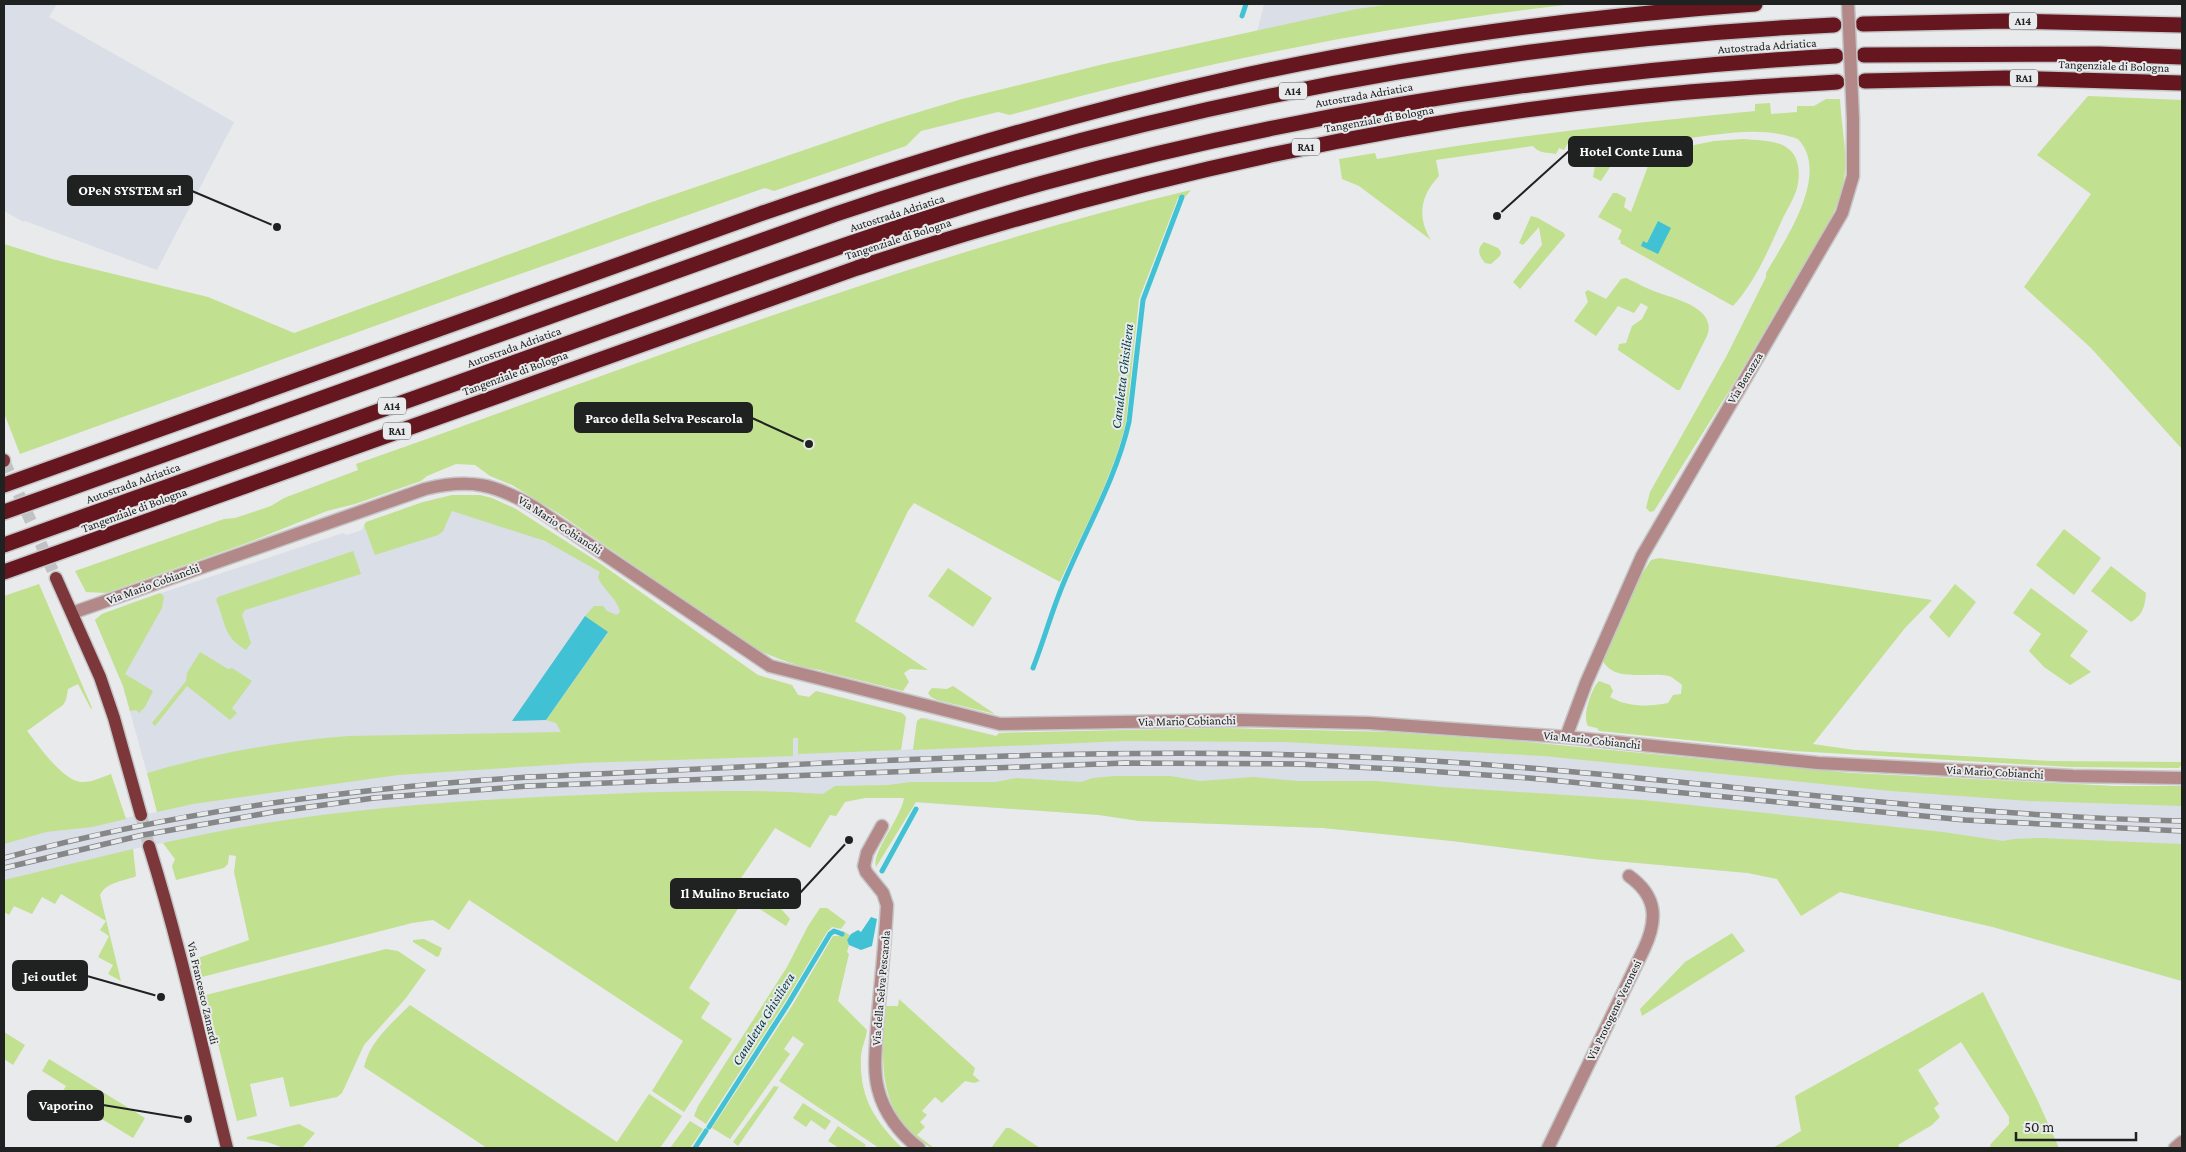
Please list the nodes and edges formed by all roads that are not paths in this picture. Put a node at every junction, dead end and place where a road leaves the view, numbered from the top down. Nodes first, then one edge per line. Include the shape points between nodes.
1 (1755, 4) edge
2 (1848, 4) edge
3 (1834, 24) dead end
4 (1863, 24) dead end
5 (2182, 25) edge
6 (1864, 55) dead end
7 (1836, 56) dead end
8 (2182, 58) edge
9 (1865, 81) dead end
10 (1837, 82) dead end
11 (2182, 83) edge
12 (4, 485) edge
13 (4, 512) edge
14 (4, 545) edge
15 (4, 572) edge
16 (56, 578) tunnel mouth
17 (72, 613) junction
18 (1566, 737) junction
19 (2182, 778) edge
20 (141, 815) tunnel mouth
21 (882, 826) dead end
22 (149, 846) tunnel mouth
23 (1629, 876) dead end
24 (2182, 1142) edge
25 (227, 1148) edge
26 (919, 1148) edge
27 (1548, 1148) edge
28 (2175, 1148) edge

1 - 12 highway via 1613,16 1404,45 1231,78 1024,130 886,171 760,214
2 - 18 street, Via Benazza, bridge via 1853,176 1842,213 1642,556
3 - 13 highway, Autostrada Adriatica / A14 via 1630,39 1475,59 1307,88 1090,138 836,214
4 - 5 highway, A14 via 2006,21
6 - 8 highway via 2099,54
7 - 14 highway, Autostrada Adriatica / A14 via 1622,73 1425,100 1233,136 1040,184 848,244
9 - 11 highway, Tangenziale di Bologna / RA1 via 2006,78
10 - 15 highway, Tangenziale di Bologna / RA1 via 1624,98 1459,120 1269,155 1111,192 984,227 856,268
16 - 17 main road
17 - 18 street, Via Mario Cobianchi via 425,489 442,484 474,483 497,488 534,507 770,666 1000,724 1301,721 1464,728
17 - 20 main road via 107,698
18 - 19 street, Via Mario Cobianchi via 1818,763 2089,777
21 - 26 street, Via della Selva Pescarola via 867,853 864,866 884,893 887,905 876,1078 881,1100 892,1119
22 - 25 main road, Via Francesco Zanardi via 174,931
23 - 27 street, Via Protogene Veronesi via 1648,893 1653,925
24 - 28 street

